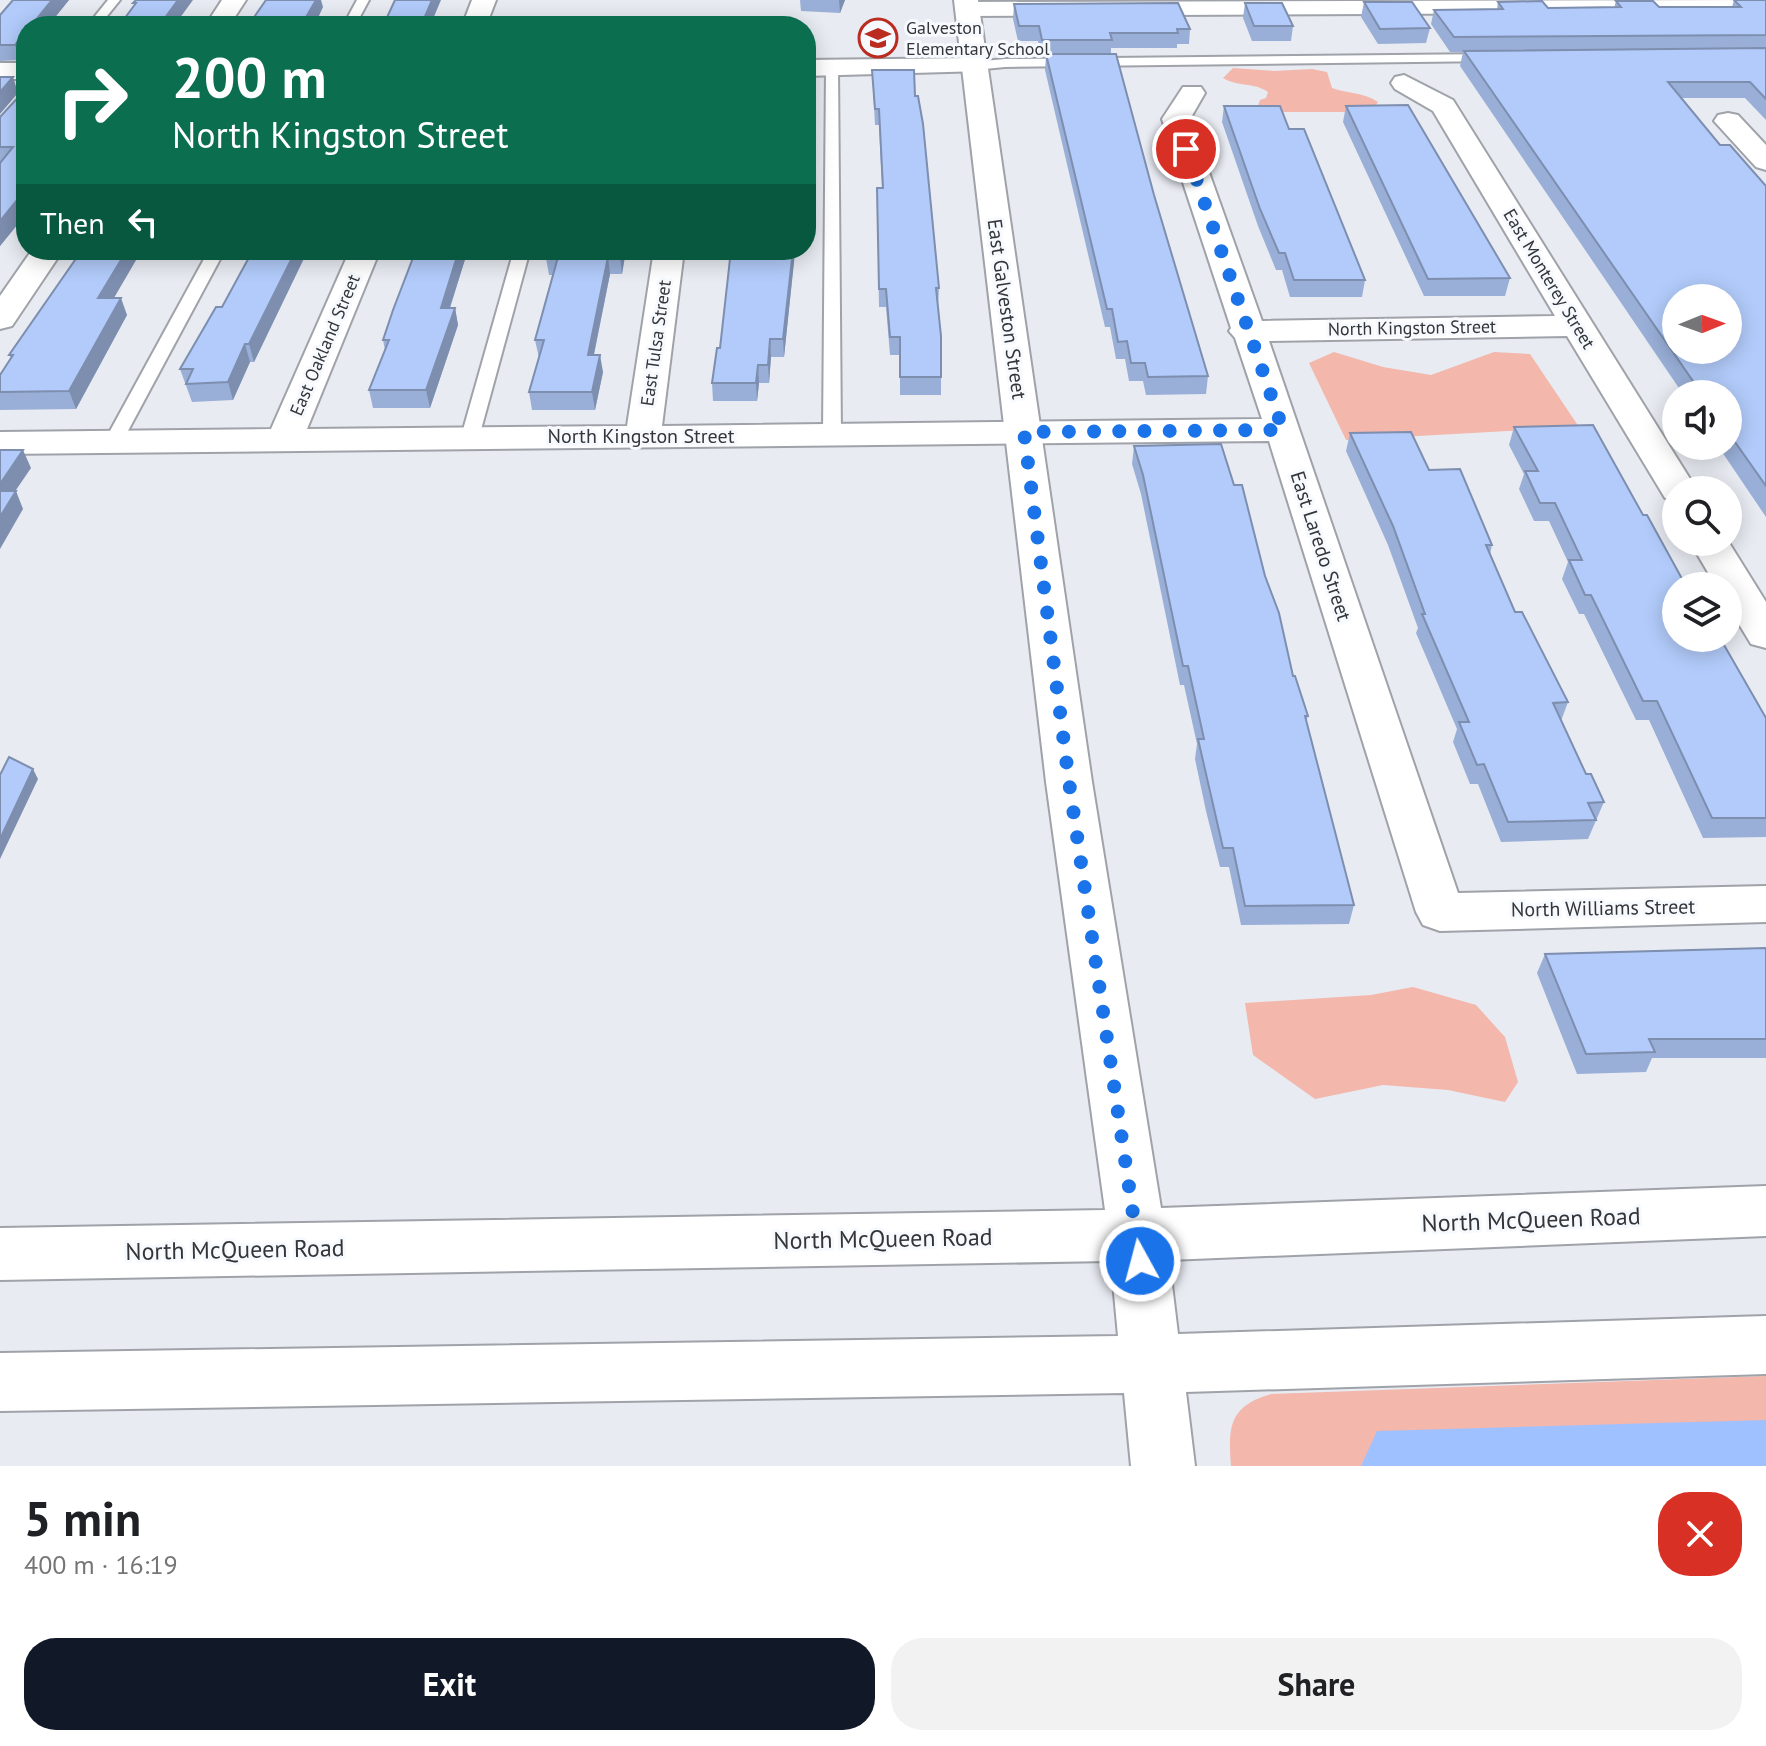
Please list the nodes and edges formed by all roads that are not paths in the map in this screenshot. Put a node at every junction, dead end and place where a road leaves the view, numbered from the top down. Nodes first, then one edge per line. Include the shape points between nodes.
1 (114, 0) edge
2 (1689, 2) edge
3 (1314, 3) edge
4 (1440, 3) edge
5 (1557, 3) edge
6 (1190, 4) edge
7 (966, 5) edge
8 (1089, 5) edge
9 (1766, 5) edge
10 (101, 16) edge
11 (1514, 58) edge
12 (974, 66) junction
13 (832, 67) junction
14 (816, 68) edge
15 (1404, 83) dead end
16 (1192, 93) dead end
17 (1766, 121) edge
18 (1766, 161) edge
19 (41, 260) edge
20 (212, 260) edge
21 (361, 260) edge
22 (519, 260) edge
23 (668, 260) edge
24 (0, 319) edge
25 (1577, 326) junction
26 (1246, 331) junction
27 (1283, 430) junction
28 (1024, 432) junction
29 (832, 435) junction
30 (643, 436) junction
31 (470, 437) junction
32 (285, 439) junction
33 (113, 442) junction
34 (0, 443) edge
35 (1669, 476) edge
36 (1718, 556) edge
37 (1766, 635) edge
38 (1766, 904) edge
39 (1440, 912) joint
40 (1766, 1211) edge
41 (1137, 1235) junction
42 (0, 1254) edge
43 (1766, 1345) edge
44 (1151, 1364) junction
45 (0, 1382) edge
46 (1163, 1466) edge

1 - 10 lane
2 - 5 street
2 - 9 street
3 - 4 street
3 - 6 street
4 - 5 street
6 - 8 street
7 - 8 street
7 - 12 street, East Galveston Street
11 - 12 lane
12 - 13 street
12 - 28 street, East Galveston Street
13 - 14 street
13 - 29 lane
15 - 25 street, East Monterey Street via 1443,106
16 - 26 street, East Laredo Street via 1176,119
17 - 18 street via 1728,121
19 - 24 street
20 - 33 lane
21 - 32 street, East Oakland Street
22 - 31 lane
23 - 30 street, East Tulsa Street
25 - 26 street, North Kingston Street
25 - 35 street, East Monterey Street
26 - 27 street, East Laredo Street
27 - 28 street, North Kingston Street
27 - 39 street, East Laredo Street
28 - 29 street, North Kingston Street
28 - 41 street, East Galveston Street via 1069,782
29 - 30 street, North Kingston Street
30 - 31 street, North Kingston Street
31 - 32 street, North Kingston Street
32 - 33 street, North Kingston Street
33 - 34 street, North Kingston Street
36 - 37 street
38 - 39 street, North Williams Street
40 - 41 street, North McQueen Road
41 - 42 street, North McQueen Road
41 - 44 street, East Galveston Street
43 - 44 street
44 - 45 street
44 - 46 street, East Galveston Street

